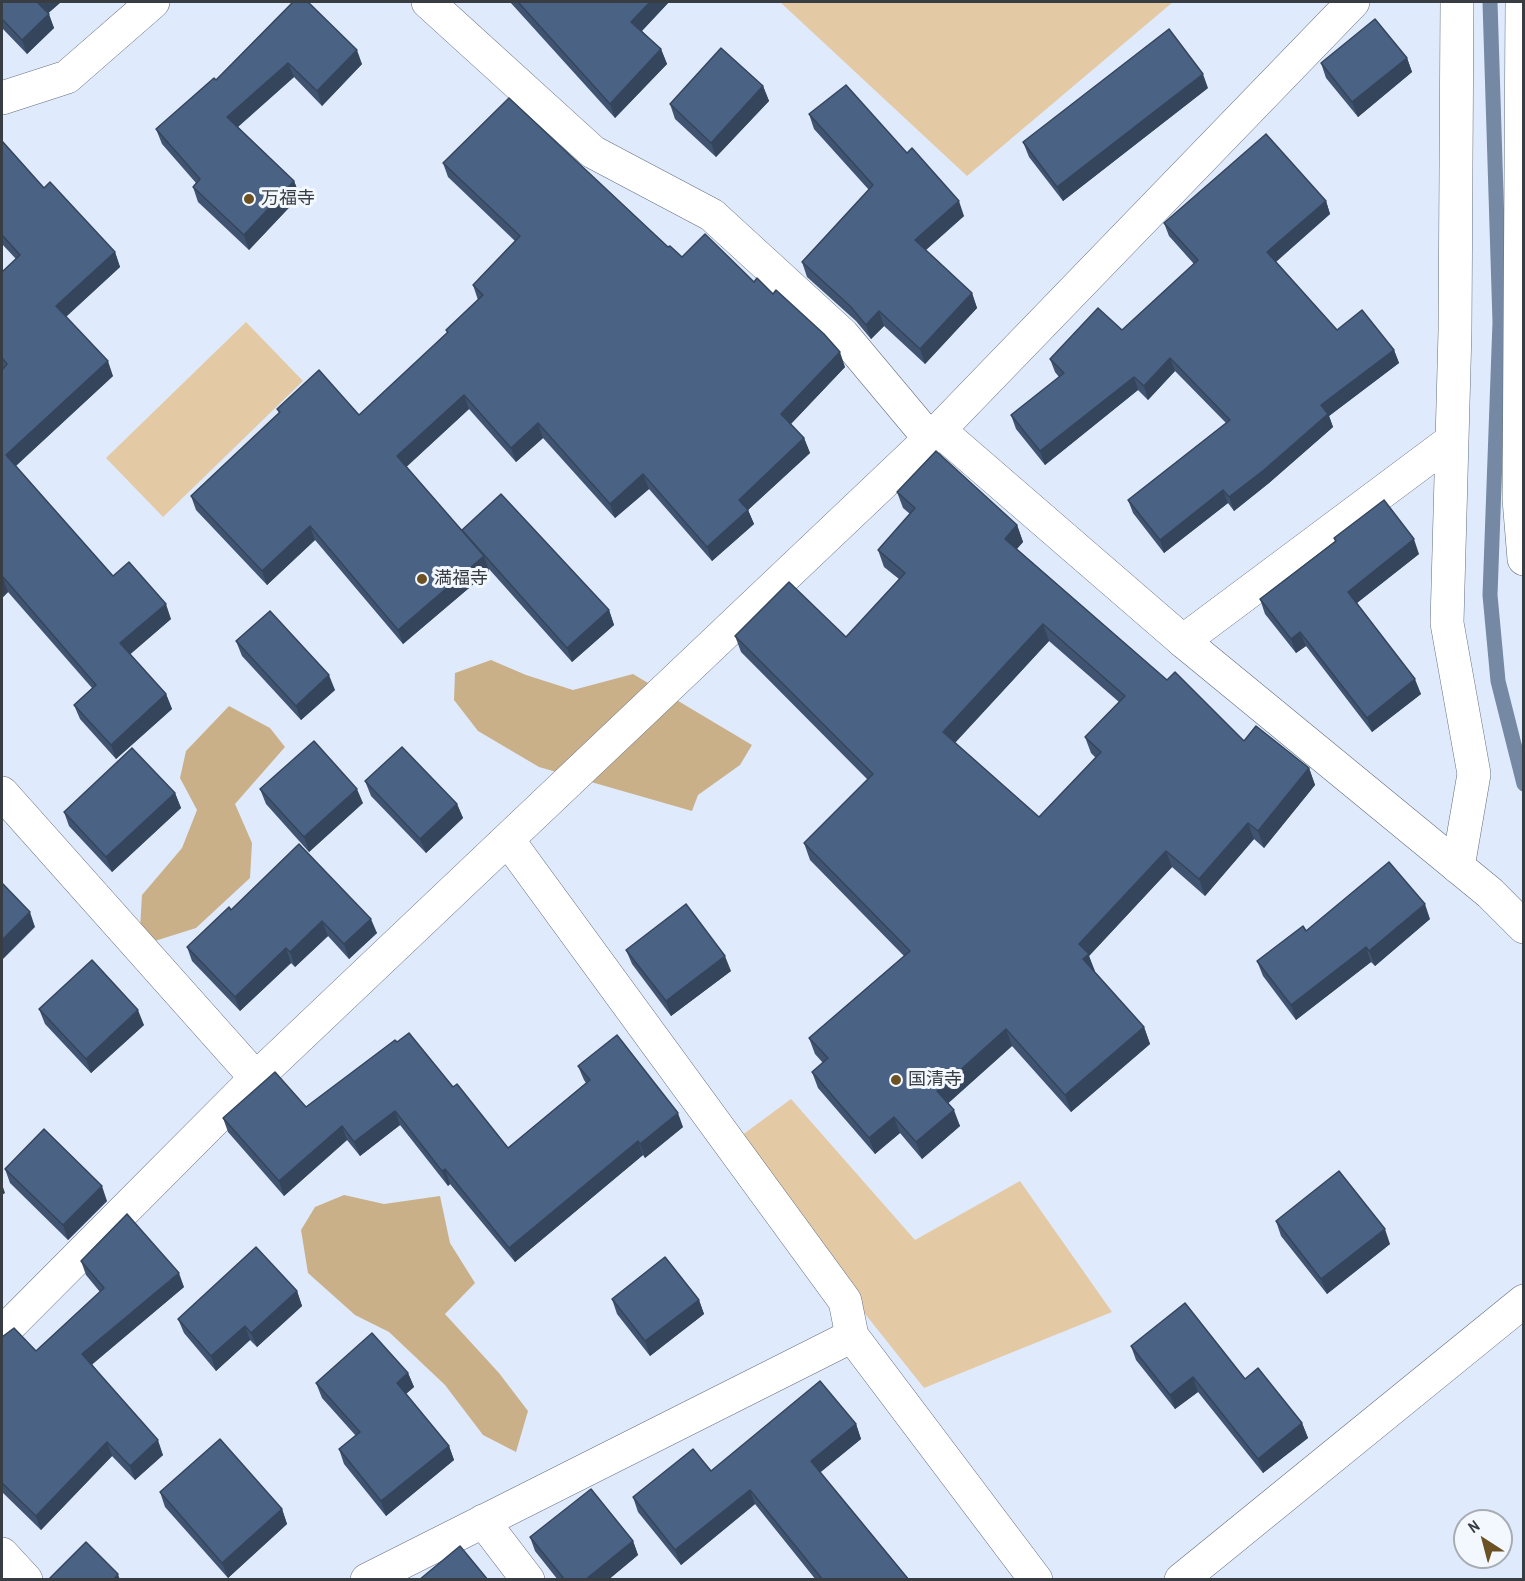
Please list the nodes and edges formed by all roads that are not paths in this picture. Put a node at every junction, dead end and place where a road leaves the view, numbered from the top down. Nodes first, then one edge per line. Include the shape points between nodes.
1 (153, 2) edge
2 (428, 2) edge
3 (1353, 2) edge
4 (1457, 2) edge
5 (1522, 2) edge
6 (2, 98) edge
7 (934, 434) junction
8 (1452, 440) junction
9 (1524, 559) edge
10 (1183, 641) junction
11 (2, 793) edge
12 (507, 840) junction
13 (1458, 867) junction
14 (1524, 927) edge
15 (256, 1078) junction
16 (1524, 1301) edge
17 (2, 1334) edge
18 (852, 1336) junction
19 (483, 1521) junction
20 (2, 1554) edge
21 (26, 1580) edge
22 (367, 1580) edge
23 (528, 1580) edge
24 (1036, 1580) edge
25 (1181, 1580) edge

1 - 6 street via 67,77
2 - 7 street via 594,152 712,214 843,334
3 - 7 street
4 - 8 street
5 - 9 street via 1519,500
7 - 10 street
7 - 12 street
8 - 10 street
8 - 13 street via 1447,623 1474,774
10 - 13 street
11 - 15 street
12 - 15 street
12 - 18 street via 845,1301
13 - 14 street
15 - 17 street
16 - 25 street
18 - 19 street
18 - 24 street
19 - 22 street
19 - 23 street
20 - 21 street

